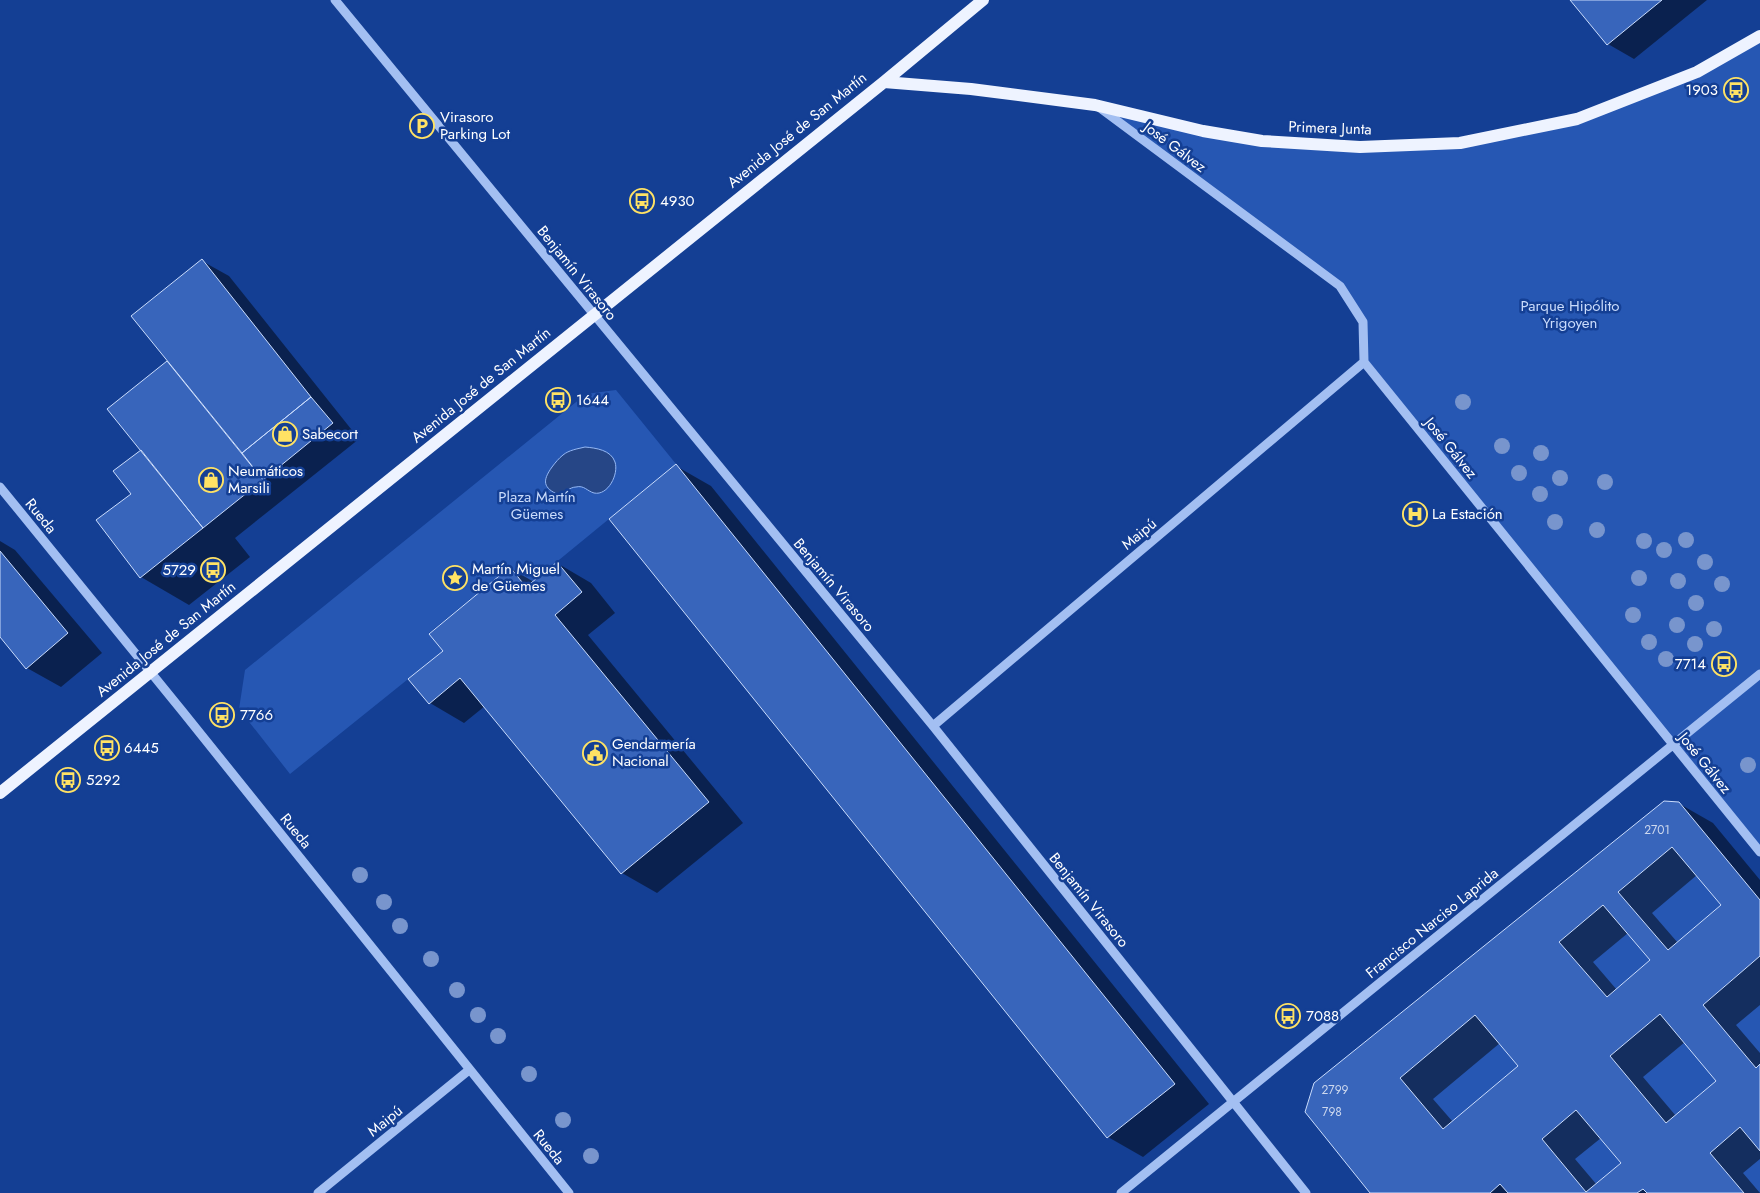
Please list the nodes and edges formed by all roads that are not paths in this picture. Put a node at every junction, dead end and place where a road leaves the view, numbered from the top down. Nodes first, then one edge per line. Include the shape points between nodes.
1 (335, 0) edge
2 (982, 0) edge
3 (1760, 36) edge
4 (884, 82) junction
5 (1095, 104) junction
6 (593, 315) junction
7 (1364, 362) junction
8 (0, 487) edge
9 (151, 672) junction
10 (1760, 674) edge
11 (933, 726) junction
12 (1673, 745) junction
13 (0, 793) edge
14 (1760, 852) edge
15 (469, 1070) junction
16 (1233, 1102) junction
17 (318, 1193) edge
18 (569, 1193) edge
19 (1121, 1193) edge
20 (1306, 1193) edge

1 - 6 street, Benjamín Virasoro
2 - 4 main road, Avenida José de San Martín
3 - 5 main road, Primera Junta via 1697,72 1577,119 1460,143 1360,147 1262,141 1203,131
4 - 5 main road, Primera Junta
4 - 6 main road, Avenida José de San Martín
5 - 7 street, José Gálvez via 1340,286 1363,322
6 - 9 main road, Avenida José de San Martín
6 - 11 street, Benjamín Virasoro
7 - 11 street, Maipú
7 - 12 street, José Gálvez
8 - 9 street, Rueda
9 - 13 main road, Avenida José de San Martín
9 - 15 street, Rueda
10 - 12 street, Francisco Narciso Laprida
11 - 16 street, Benjamín Virasoro
12 - 14 street, José Gálvez
12 - 16 street, Francisco Narciso Laprida
15 - 17 street, Maipú
15 - 18 street, Rueda
16 - 19 street, Francisco Narciso Laprida
16 - 20 street, Benjamín Virasoro

